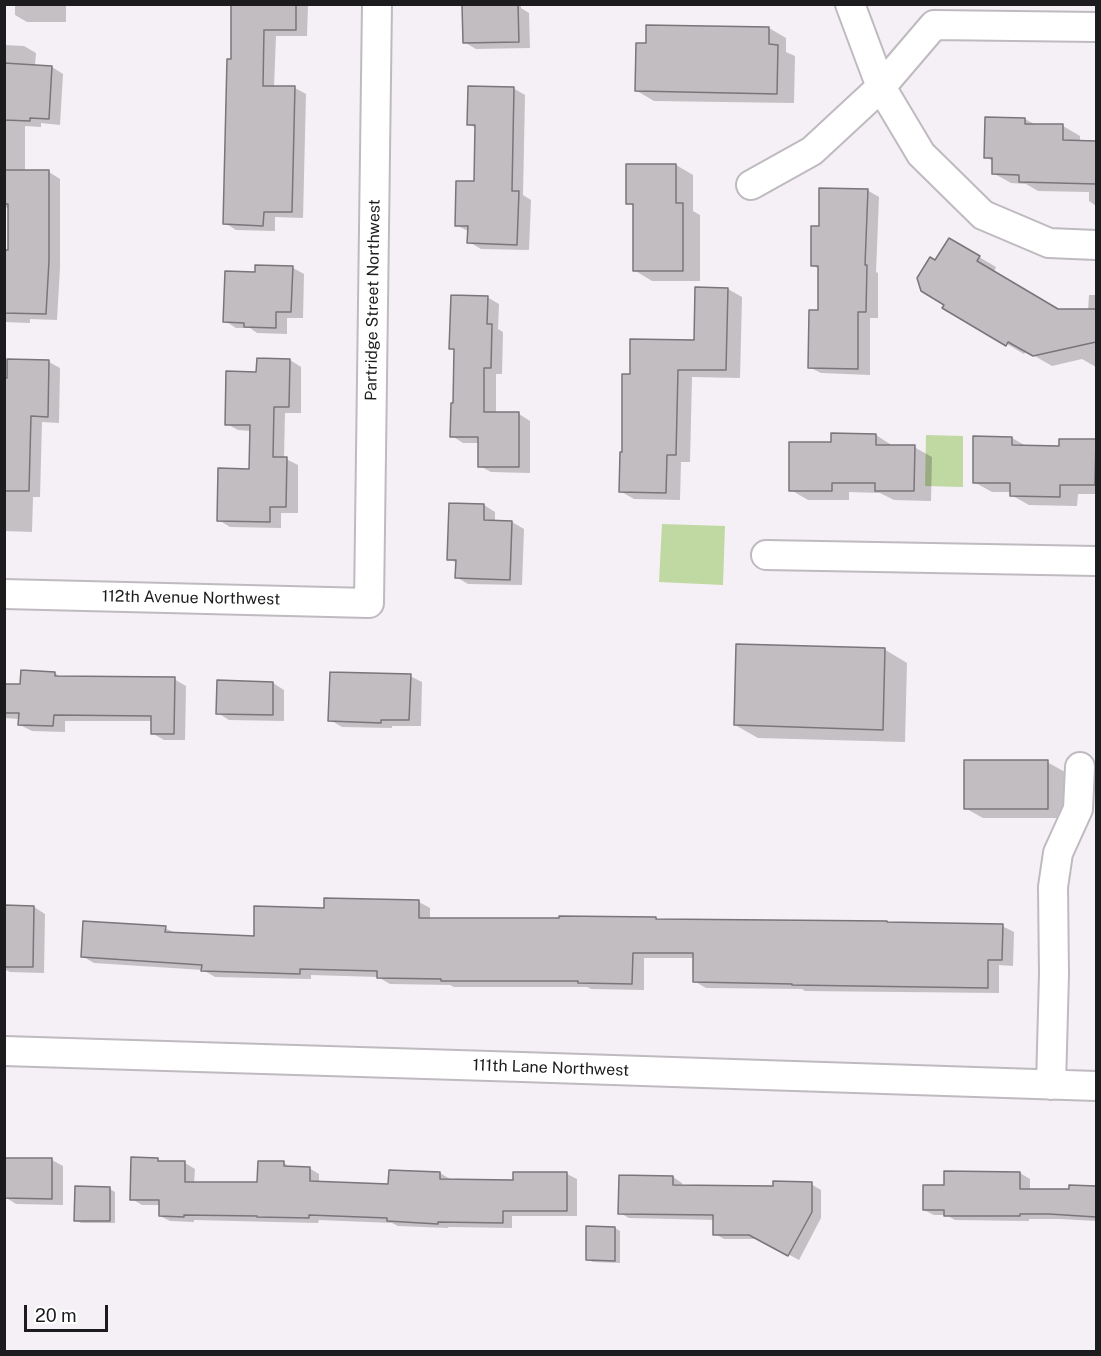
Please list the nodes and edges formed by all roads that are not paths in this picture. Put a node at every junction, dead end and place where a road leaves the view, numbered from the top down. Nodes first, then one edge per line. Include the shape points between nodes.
1 (377, 4) edge
2 (850, 4) edge
3 (1096, 27) edge
4 (881, 87) junction
5 (751, 185) dead end
6 (1096, 245) edge
7 (766, 555) dead end
8 (1096, 561) edge
9 (4, 594) edge
10 (370, 595) joint
11 (1080, 767) dead end
12 (1087, 809) edge
13 (4, 1051) edge
14 (1052, 1085) junction
15 (1096, 1086) edge

1 - 10 street, Partridge Street Northwest
2 - 4 street
3 - 4 street via 934,25
4 - 5 street via 812,151
4 - 6 street via 921,154 983,215 1049,243
7 - 8 street
9 - 10 street, 112th Avenue Northwest via 369,603
11 - 12 street
12 - 14 street via 1058,853 1053,887
13 - 14 street, 111th Lane Northwest
14 - 15 street, 111th Lane Northwest

